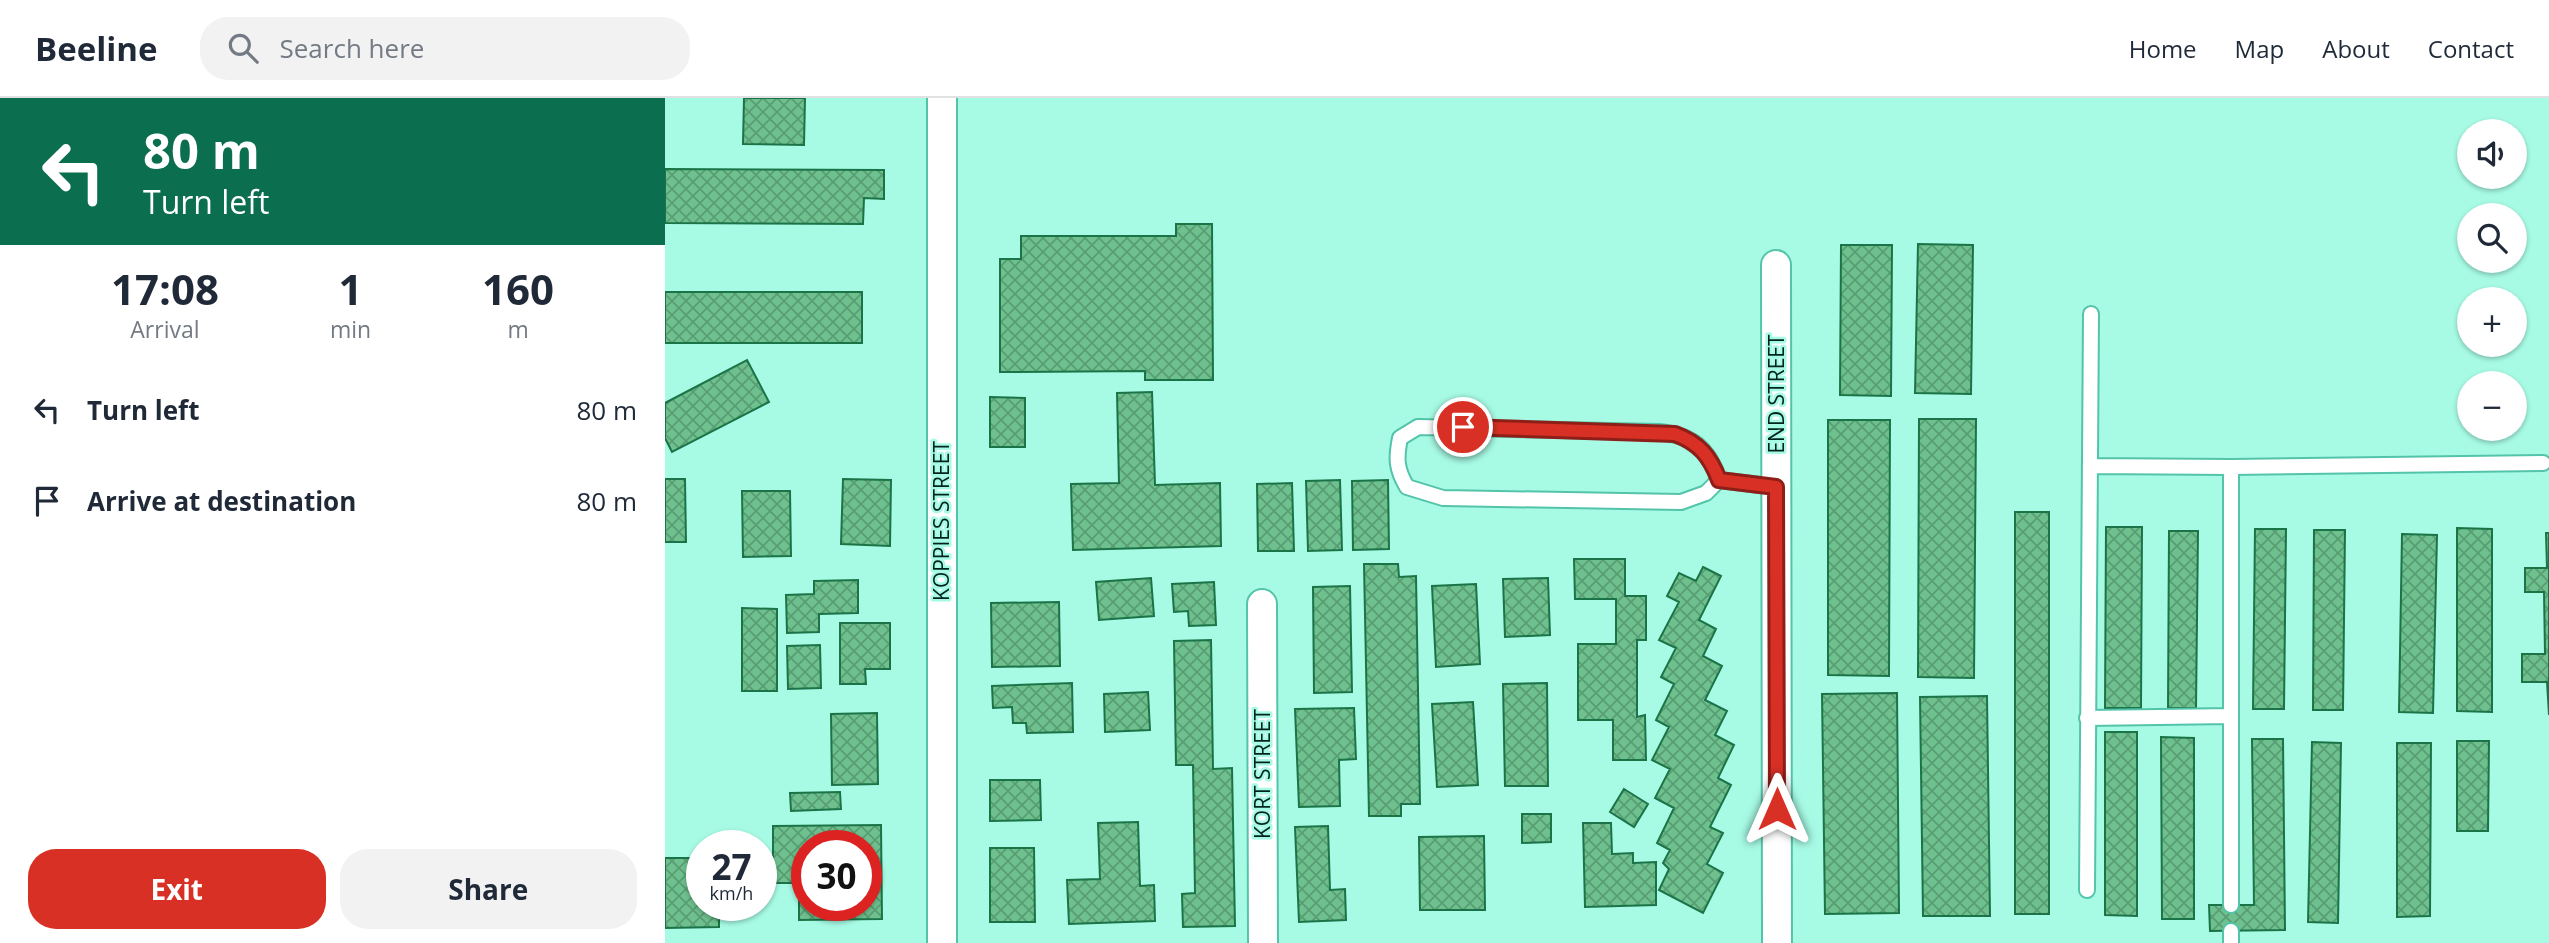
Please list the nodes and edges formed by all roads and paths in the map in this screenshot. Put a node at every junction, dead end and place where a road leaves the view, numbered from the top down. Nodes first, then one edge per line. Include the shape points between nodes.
1 (942, 98) edge
2 (1776, 265) dead end
3 (2091, 314) dead end
4 (2543, 463) dead end
5 (2090, 466) junction
6 (2231, 467) junction
7 (1719, 480) junction
8 (1776, 487) junction
9 (1262, 604) dead end
10 (2231, 716) junction
11 (2087, 718) junction
12 (2087, 890) dead end
13 (2231, 905) dead end
14 (942, 943) edge
15 (1263, 943) edge
16 (1777, 943) edge

1 - 14 street, KOPPIES STREET
2 - 8 street, END STREET
3 - 5 lane
4 - 6 lane
5 - 6 lane
5 - 11 lane
6 - 10 lane
7 - 7 lane via 1706,493 1681,502 1443,498 1407,487 1396,457 1400,438 1418,427 1659,432 1694,441
7 - 8 lane
8 - 16 street, END STREET
9 - 15 street, KORT STREET
10 - 11 lane
10 - 13 lane
11 - 12 lane

